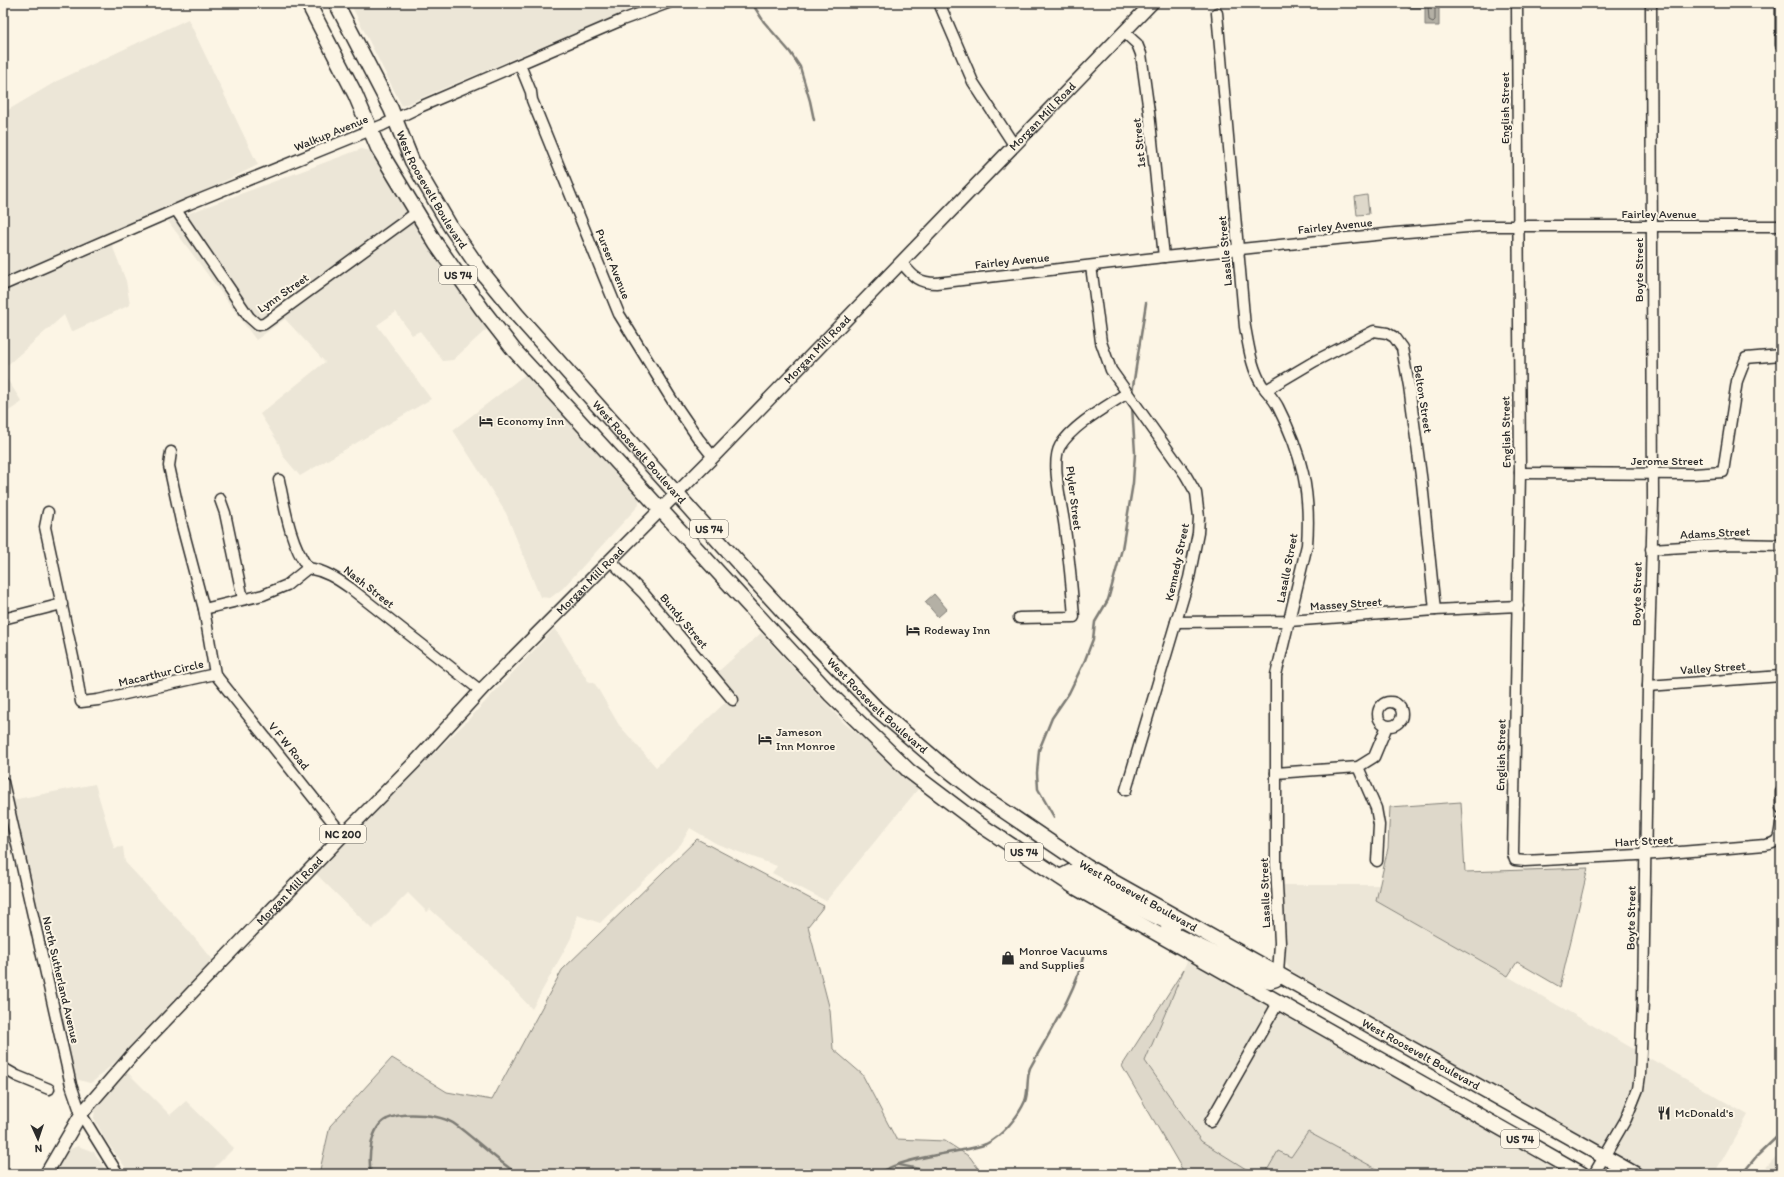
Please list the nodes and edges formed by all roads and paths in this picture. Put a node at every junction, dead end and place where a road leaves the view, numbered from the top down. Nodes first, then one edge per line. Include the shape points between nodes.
1 (308, 3) edge
2 (336, 3) edge
3 (668, 3) edge
4 (939, 3) edge
5 (1152, 3) edge
6 (1517, 3) edge
7 (1651, 3) edge
8 (1781, 3) edge
9 (1217, 13) dead end
10 (1124, 32) junction
11 (1781, 45) edge
12 (520, 65) junction
13 (395, 120) junction
14 (371, 130) junction
15 (1014, 145) junction
16 (176, 210) junction
17 (417, 212) junction
18 (1518, 226) junction
19 (1781, 226) edge
20 (1652, 227) junction
21 (1238, 249) junction
22 (1164, 257) junction
23 (901, 262) junction
24 (1091, 266) junction
25 (3, 285) edge
26 (1781, 355) edge
27 (1266, 390) junction
28 (1127, 393) junction
29 (171, 452) dead end
30 (713, 457) junction
31 (1520, 473) junction
32 (1653, 474) junction
33 (279, 480) dead end
34 (678, 493) junction
35 (220, 499) dead end
36 (660, 511) junction
37 (48, 512) dead end
38 (1781, 545) edge
39 (1651, 549) junction
40 (611, 561) junction
41 (308, 568) junction
42 (243, 599) junction
43 (62, 604) junction
44 (1518, 606) junction
45 (204, 609) junction
46 (1435, 610) junction
47 (1019, 618) dead end
48 (3, 619) edge
49 (1289, 621) junction
50 (1176, 622) junction
51 (215, 674) junction
52 (1781, 676) edge
53 (1648, 686) junction
54 (481, 691) junction
55 (733, 700) dead end
56 (1387, 726) dead end
57 (1358, 767) junction
58 (1276, 773) junction
59 (3, 782) edge
60 (1126, 790) dead end
61 (1781, 792) edge
62 (1781, 808) edge
63 (6, 811) edge
64 (1781, 823) edge
65 (343, 834) junction
66 (1645, 854) junction
67 (1515, 860) joint
68 (1377, 861) dead end
69 (1060, 877) junction
70 (1124, 915) junction
71 (1215, 938) junction
72 (1278, 974) junction
73 (1278, 1003) junction
74 (3, 1068) edge
75 (49, 1089) dead end
76 (81, 1114) junction
77 (1210, 1122) dead end
78 (1605, 1156) junction
79 (46, 1174) edge
80 (118, 1174) edge
81 (1582, 1174) edge
82 (1594, 1174) edge
83 (1635, 1174) edge

1 - 14 highway, West Roosevelt Boulevard / US 74
2 - 13 highway, West Roosevelt Boulevard / US 74
3 - 12 street, Walkup Avenue via 622,20
4 - 15 street via 973,82
5 - 10 main road, Morgan Mill Road
6 - 18 street, English Street
7 - 20 street, Boyte Street
8 - 11 street
9 - 21 street, Lasalle Street
10 - 15 main road, Morgan Mill Road
10 - 22 street, 1st Street via 1137,44 1141,54
12 - 13 street, Walkup Avenue
12 - 30 street, Purser Avenue via 619,314 672,400
13 - 14 street, Walkup Avenue
13 - 34 highway, West Roosevelt Boulevard / US 74 via 412,161 450,226 481,271 517,315
14 - 16 street, Walkup Avenue
14 - 17 highway, West Roosevelt Boulevard / US 74 via 378,148
15 - 23 main road, Morgan Mill Road
16 - 17 street, Lynn Street via 249,317 258,325 264,324
16 - 25 street, Walkup Avenue
17 - 36 highway, West Roosevelt Boulevard / US 74 via 439,249 514,350
18 - 20 street, Fairley Avenue
18 - 21 street, Fairley Avenue via 1433,229
18 - 31 street, English Street
19 - 20 street, Fairley Avenue
20 - 32 street, Boyte Street
21 - 22 street, Fairley Avenue
21 - 27 street, Lasalle Street via 1250,353 1255,370
22 - 24 street, Fairley Avenue
23 - 24 street, Fairley Avenue via 912,276 926,283
23 - 30 main road, Morgan Mill Road
24 - 28 street, Kennedy Street via 1103,350 1111,370
26 - 32 street, Jerome Street via 1746,358 1737,381 1723,472
27 - 46 street, Belton Street via 1374,331 1394,337 1402,348 1409,386
27 - 49 street, Lasalle Street via 1278,405 1297,449 1307,492 1307,545
28 - 47 street, Plyler Street via 1073,431 1059,448 1056,460 1074,617
28 - 50 street, Kennedy Street via 1196,493 1198,533 1189,578
29 - 45 street, Macarthur Circle via 169,466
30 - 34 main road, Morgan Mill Road
31 - 32 street, Jerome Street
31 - 44 street, English Street
32 - 39 street, Boyte Street
33 - 41 street via 286,517 300,555
34 - 36 main road, Morgan Mill Road / NC 200
34 - 71 highway, West Roosevelt Boulevard / US 74 via 775,603 877,709 942,765 979,794 1087,867
35 - 42 street
36 - 40 main road, Morgan Mill Road / NC 200
36 - 69 highway, West Roosevelt Boulevard / US 74 via 830,695 909,771 979,824
37 - 43 street, Macarthur Circle via 45,527
38 - 39 street, Adams Street via 1733,544
39 - 53 street, Boyte Street
40 - 54 main road, Morgan Mill Road / NC 200 via 547,622
40 - 55 street, Bundy Street via 644,594
41 - 42 street via 287,585 263,595
41 - 54 street, Nash Street via 332,575
42 - 45 street
43 - 48 street
43 - 51 street, Macarthur Circle via 81,702
44 - 46 street, Massey Street
44 - 67 street, English Street via 1513,781
45 - 51 street, Macarthur Circle
46 - 49 street, Massey Street
49 - 50 street, Massey Street
49 - 58 street, Lasalle Street via 1276,675
50 - 60 street, Kennedy Street
51 - 65 street, V F W Road
52 - 53 street, Valley Street
53 - 66 street, Boyte Street
54 - 65 main road, Morgan Mill Road / NC 200
56 - 57 street via 1374,757
57 - 58 street
57 - 68 street via 1376,808 1380,836
58 - 72 street, Lasalle Street via 1276,865 1280,943
59 - 63 street, North Sutherland Avenue
61 - 62 street
63 - 76 street, North Sutherland Avenue via 71,1085
64 - 66 street, Hart Street via 1779,838 1774,844
65 - 76 main road, Morgan Mill Road / NC 200 via 134,1053
66 - 67 street, Hart Street
66 - 78 street, Boyte Street via 1640,1075 1634,1101
69 - 70 highway, West Roosevelt Boulevard / US 74
69 - 71 highway via 1075,872 1162,919 1196,934
70 - 72 highway via 1194,942 1265,980 1276,979
70 - 73 highway, West Roosevelt Boulevard / US 74
71 - 72 highway, West Roosevelt Boulevard / US 74
72 - 78 highway, West Roosevelt Boulevard / US 74
73 - 77 street
73 - 81 highway, West Roosevelt Boulevard / US 74
74 - 75 street
76 - 79 main road, Morgan Mill Road / NC 200
76 - 80 street, North Sutherland Avenue
78 - 82 street, Boyte Street
78 - 83 highway, West Roosevelt Boulevard / US 74

